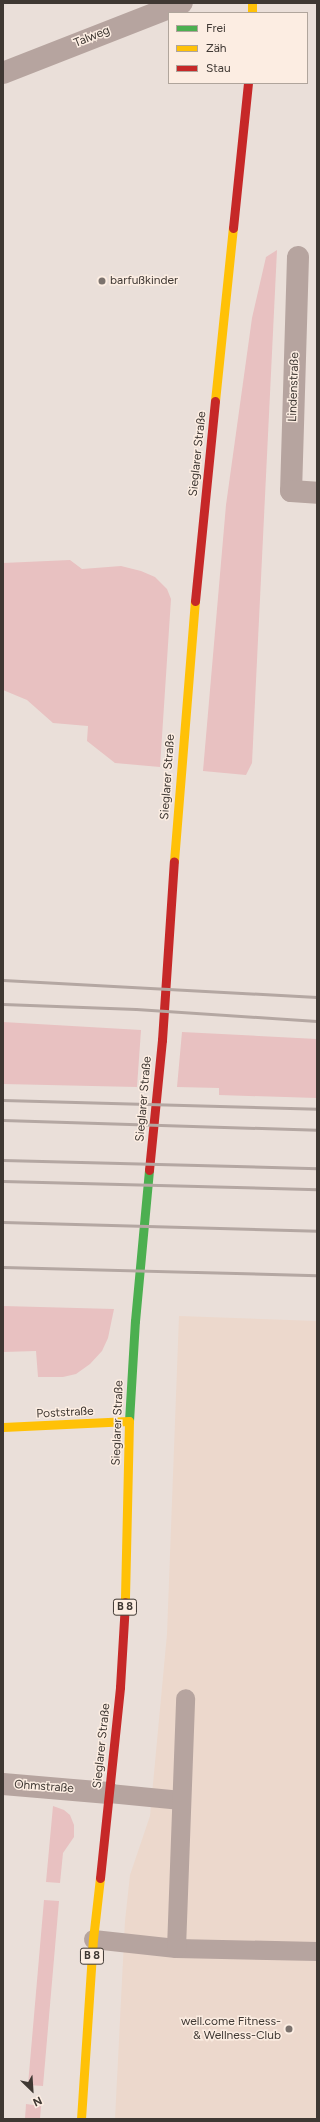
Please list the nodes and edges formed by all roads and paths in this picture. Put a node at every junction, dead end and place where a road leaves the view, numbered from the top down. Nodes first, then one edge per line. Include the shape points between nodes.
1 (182, 3) edge
2 (3, 74) edge
3 (248, 84) edge
4 (298, 257) dead end
5 (317, 492) edge
6 (129, 1421) junction
7 (3, 1427) edge
8 (185, 1698) dead end
9 (3, 1784) edge
10 (109, 1793) junction
11 (181, 1800) junction
12 (93, 1939) junction
13 (176, 1948) junction
14 (317, 1951) edge
15 (81, 2119) edge

1 - 2 street, Talweg
3 - 6 street, Sieglarer Straße via 197,579 180,776 162,1040
4 - 5 street, Lindenstraße via 291,491
6 - 7 street, Poststraße
6 - 10 street, Sieglarer Straße / B 8 via 128,1572
8 - 11 lane
9 - 10 street, Ohmstraße
10 - 11 lane
10 - 12 street, Sieglarer Straße / B 8
11 - 13 lane
12 - 13 lane
12 - 15 street, Sieglarer Straße / B 8
13 - 14 lane

